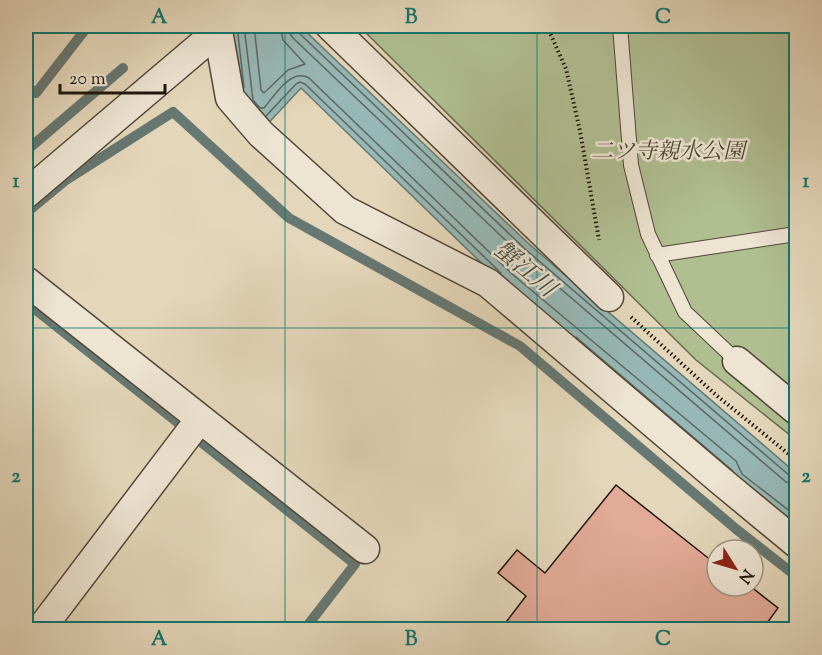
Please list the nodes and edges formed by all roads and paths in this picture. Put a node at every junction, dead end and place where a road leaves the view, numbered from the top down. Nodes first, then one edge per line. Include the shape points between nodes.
1 (330, 26) edge
2 (547, 26) edge
3 (620, 26) edge
4 (215, 28) edge
5 (26, 194) edge
6 (796, 234) edge
7 (599, 240) dead end
8 (657, 255) junction
9 (26, 281) edge
10 (609, 297) joint
11 (737, 361) joint
12 (796, 410) edge
13 (200, 419) junction
14 (796, 460) edge
15 (796, 543) edge
16 (365, 549) dead end
17 (40, 630) edge

1 - 10 street
2 - 7 path via 566,69
3 - 8 lane via 631,165
4 - 5 street
4 - 15 street via 230,98 261,134 345,210 488,284
6 - 8 lane
8 - 11 lane via 685,312
9 - 13 street
10 - 14 path via 716,395
11 - 12 street
13 - 16 street
13 - 17 street

